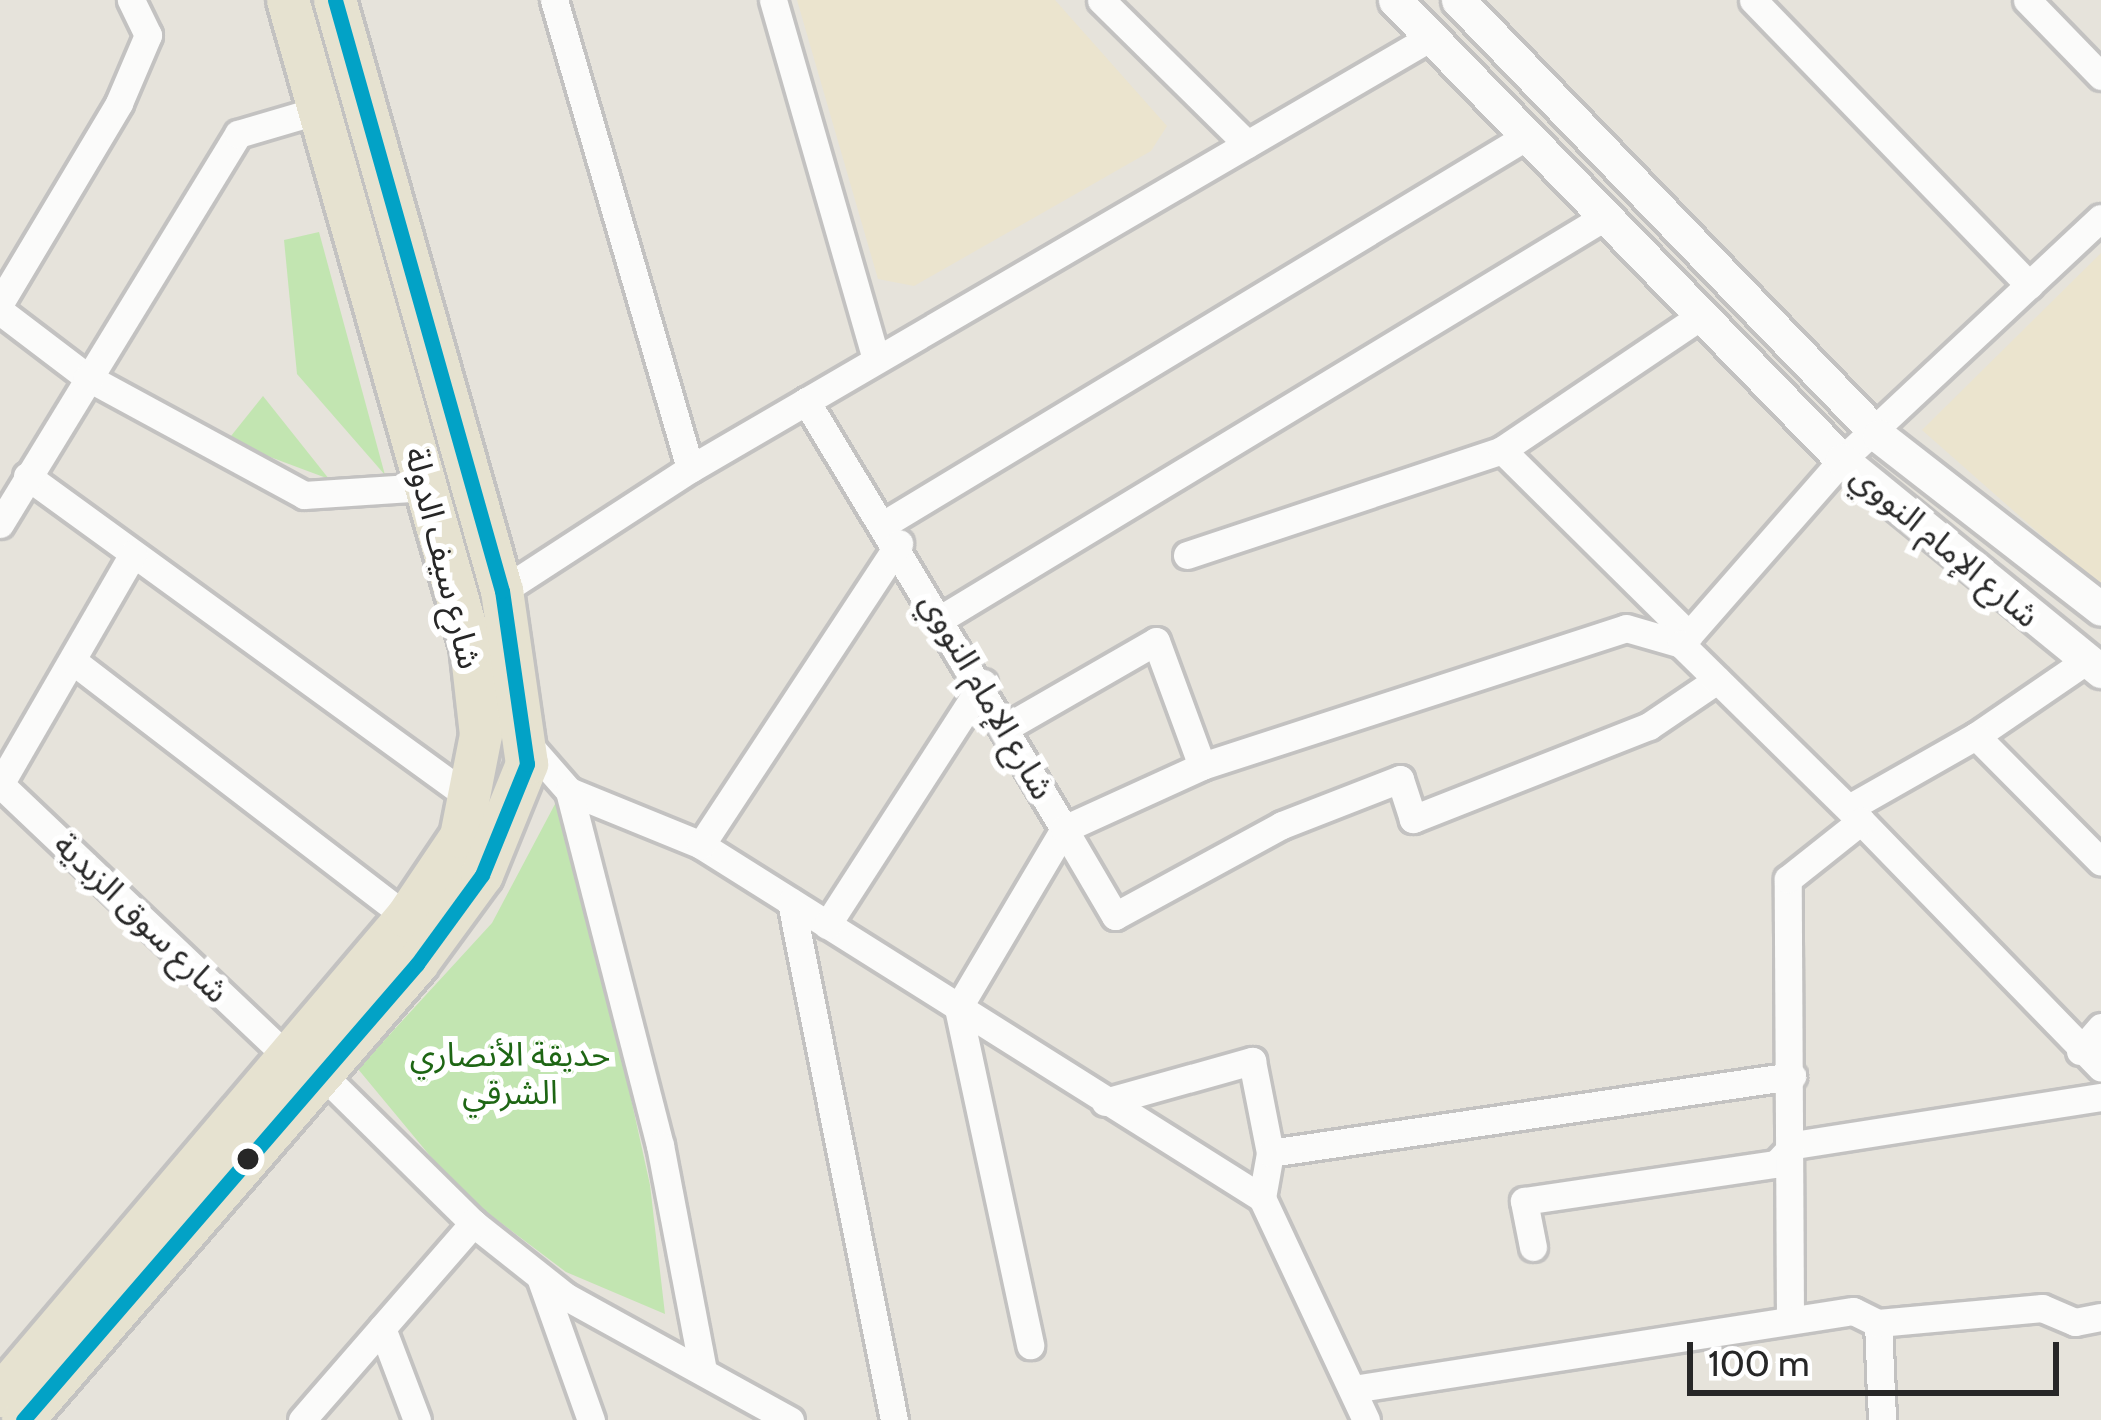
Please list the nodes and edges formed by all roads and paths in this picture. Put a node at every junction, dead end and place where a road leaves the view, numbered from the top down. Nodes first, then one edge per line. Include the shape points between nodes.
1 (131, 0) edge
2 (288, 0) edge
3 (335, 0) edge
4 (554, 0) edge
5 (773, 0) edge
6 (1101, 0) edge
7 (1395, 0) edge
8 (1458, 0) edge
9 (1753, 0) edge
10 (2027, 0) edge
11 (1431, 37) junction
12 (2101, 76) edge
13 (322, 109) junction
14 (1527, 136) junction
15 (1246, 145) junction
16 (1606, 216) junction
17 (2101, 218) edge
18 (2030, 285) junction
19 (0, 307) edge
20 (1702, 316) junction
21 (876, 360) junction
22 (87, 377) junction
23 (806, 401) junction
24 (1879, 436) junction
25 (1502, 450) junction
26 (1843, 460) junction
27 (690, 469) junction
28 (27, 476) junction
29 (426, 487) junction
30 (0, 524) edge
31 (892, 533) junction
32 (133, 554) junction
33 (1186, 555) dead end
34 (502, 591) junction
35 (2101, 609) edge
36 (942, 618) junction
37 (1685, 639) junction
38 (73, 661) junction
39 (2092, 667) edge
40 (1717, 680) junction
41 (982, 683) junction
42 (1005, 728) junction
43 (1976, 736) junction
44 (526, 742) junction
45 (1202, 766) junction
46 (569, 790) junction
47 (469, 797) junction
48 (6, 801) edge
49 (1855, 814) junction
50 (1064, 829) junction
51 (701, 845) junction
52 (2101, 862) edge
53 (791, 902) junction
54 (407, 917) junction
55 (827, 925) junction
56 (958, 1008) junction
57 (2101, 1027) edge
58 (282, 1052) junction
59 (2090, 1060) edge
60 (322, 1074) junction
61 (1792, 1076) junction
62 (2101, 1097) edge
63 (1106, 1102) junction
64 (1794, 1145) junction
65 (1270, 1153) junction
66 (1262, 1198) junction
67 (473, 1223) junction
68 (1533, 1247) dead end
69 (539, 1275) junction
70 (2101, 1317) edge
71 (1790, 1320) junction
72 (1878, 1323) junction
73 (382, 1328) junction
74 (1030, 1345) dead end
75 (703, 1371) junction
76 (1352, 1389) junction
77 (734, 1390) junction
78 (0, 1396) edge
79 (23, 1420) edge
80 (302, 1420) edge
81 (417, 1420) edge
82 (591, 1420) edge
83 (743, 1420) edge
84 (790, 1420) edge
85 (894, 1420) edge
86 (1366, 1420) edge
87 (1882, 1420) edge

1 - 19 street via 148,34 119,104
2 - 13 main road, شارع سيف الدولة
3 - 34 main road, شارع سيف الدولة
4 - 27 street
5 - 21 street
6 - 15 street
7 - 11 street, شارع الإمام النووي
8 - 24 street
9 - 18 street
10 - 12 street
11 - 14 street, شارع الإمام النووي
11 - 15 street
13 - 22 street via 238,134
13 - 29 main road, شارع سيف الدولة
14 - 16 street, شارع الإمام النووي
14 - 31 street
15 - 21 street
16 - 20 street, شارع الإمام النووي
16 - 36 street
17 - 18 street
18 - 24 street
19 - 22 street
20 - 25 street
20 - 26 street, شارع الإمام النووي
21 - 23 street
22 - 28 street
22 - 29 street via 304,495
23 - 27 street
23 - 31 street, شارع الإمام النووي
24 - 26 street
24 - 35 street
25 - 33 street
25 - 37 street
26 - 37 street
26 - 39 street, شارع الإمام النووي
27 - 34 street
28 - 30 street
28 - 32 street
29 - 47 main road, شارع سيف الدولة via 471,646 481,735
31 - 36 street, شارع الإمام النووي
31 - 51 street
32 - 38 street
32 - 47 street
34 - 44 main road, شارع سيف الدولة
36 - 41 street, شارع الإمام النووي
37 - 40 street
37 - 45 street via 1626,628
38 - 48 street
38 - 54 street
39 - 43 street
40 - 49 street
40 - 50 street via 1649,726 1413,819 1400,779 1282,825 1115,916
41 - 42 street, شارع الإمام النووي
41 - 55 street
42 - 45 street via 1156,640
42 - 50 street, شارع الإمام النووي
43 - 49 street
43 - 52 street
44 - 46 street
44 - 60 main road, شارع سيف الدولة via 482,874
45 - 50 street
46 - 51 street
46 - 75 street via 660,1145
47 - 54 main road, شارع سيف الدولة via 461,837
48 - 58 street, شارع سوق الزبدية
49 - 59 street
49 - 61 street via 1788,879
50 - 56 street, شارع الإمام النووي
51 - 53 street
53 - 55 street
53 - 85 street
54 - 58 main road, شارع سيف الدولة
55 - 56 street
56 - 63 street
56 - 74 street
57 - 59 street
58 - 78 main road, شارع سيف الدولة
60 - 67 street
60 - 79 main road, شارع سيف الدولة
61 - 64 street
61 - 65 street
62 - 64 street
63 - 65 street via 1252,1061
63 - 66 street
64 - 68 street via 1776,1164 1524,1201
64 - 71 street
65 - 66 street
66 - 76 street
67 - 69 street
67 - 73 street
69 - 75 street
69 - 82 street
70 - 72 street via 2074,1322 2042,1308
71 - 72 street via 1852,1311
71 - 76 street
72 - 87 street
73 - 80 street
73 - 81 street
75 - 77 street
76 - 86 street
77 - 83 street
77 - 84 street

